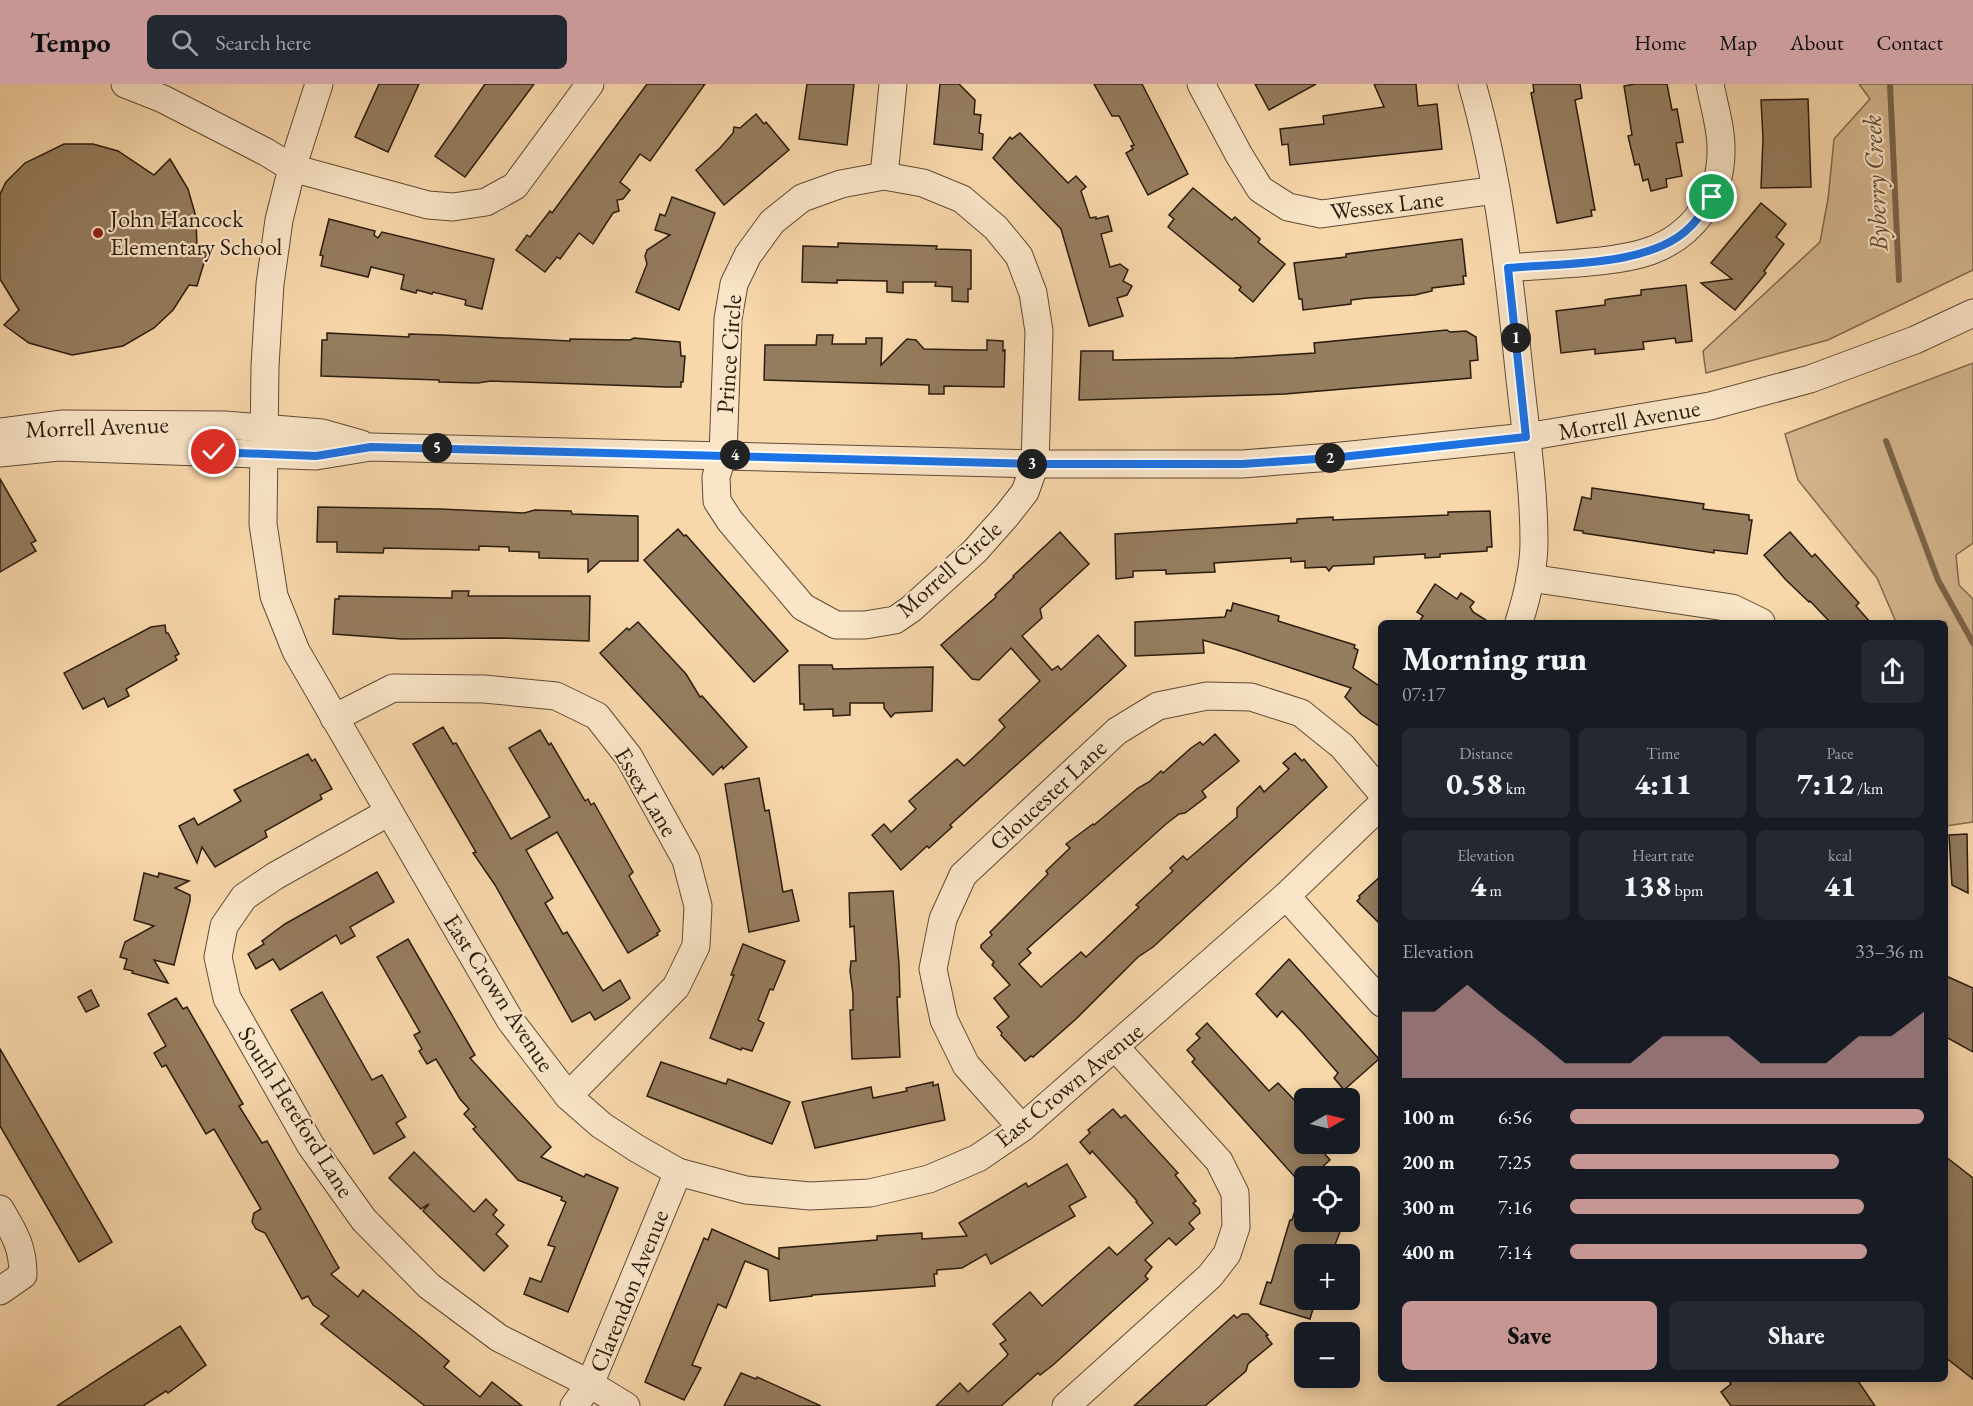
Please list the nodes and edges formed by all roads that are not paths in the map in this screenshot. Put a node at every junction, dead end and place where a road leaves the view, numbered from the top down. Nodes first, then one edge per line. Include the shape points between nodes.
1 (125, 84) edge
2 (319, 84) edge
3 (590, 84) edge
4 (893, 84) edge
5 (1201, 84) edge
6 (1472, 84) edge
7 (1710, 84) edge
8 (292, 168) junction
9 (884, 176) junction
10 (1496, 190) junction
11 (1508, 268) junction
12 (1973, 313) edge
13 (0, 432) edge
14 (1526, 437) junction
15 (263, 440) junction
16 (0, 453) edge
17 (723, 454) junction
18 (1035, 464) junction
19 (1530, 578) junction
20 (1520, 620) edge
21 (1757, 620) edge
22 (334, 718) junction
23 (1378, 788) edge
24 (1378, 808) edge
25 (388, 812) junction
26 (1286, 896) junction
27 (1378, 999) edge
28 (1116, 1048) junction
29 (568, 1096) junction
30 (1022, 1128) junction
31 (678, 1172) junction
32 (0, 1209) edge
33 (0, 1291) edge
34 (590, 1384) junction
35 (574, 1406) edge
36 (626, 1406) edge
37 (1066, 1406) edge

1 - 8 street via 163,99
2 - 8 street, East Crown Avenue
3 - 8 street via 515,186 486,202 453,207 428,205
4 - 9 street
5 - 10 street, Wessex Lane via 1260,189 1288,207 1321,214
6 - 10 street
7 - 11 street via 1722,151 1712,197 1690,227 1650,251 1612,259
8 - 15 street, East Crown Avenue via 279,220 270,284
9 - 17 street, Prince Circle via 841,184 802,198 772,222 748,255 734,285 728,319
9 - 18 street, Prince Circle via 923,183 962,199 996,228 1018,256 1033,293 1039,331
10 - 11 street
11 - 14 street
12 - 14 street, Morrell Avenue via 1810,379 1754,395 1662,416
13 - 15 street, Morrell Avenue via 63,424 118,423
14 - 18 street, Morrell Avenue via 1242,464
14 - 19 street via 1534,544
15 - 16 street, Morrell Avenue via 59,447
15 - 17 street, Morrell Avenue via 322,433 371,447
15 - 22 street, East Crown Avenue via 263,524 274,596 296,651
17 - 18 street, Morrell Avenue
17 - 18 street, Morrell Circle via 716,477 717,501 730,521 803,608 836,625 895,620 920,602 1007,515 1025,492
19 - 20 street
19 - 21 street via 1732,608
22 - 25 street, East Crown Avenue
22 - 29 street, Essex Lane via 393,688 484,689 556,696 597,716 629,757 686,860 698,906 696,946 676,987
23 - 30 street, Gloucester Lane via 1342,746 1301,713 1251,697 1207,696 1158,706 1117,731 963,875 943,919 933,969 944,1020 966,1065
24 - 26 street, East Crown Avenue
25 - 29 street, East Crown Avenue via 510,1020
25 - 34 street, South Hereford Lane via 244,897 224,926 218,957 226,998 311,1146 364,1220 429,1286 499,1338
26 - 27 street
26 - 28 street, East Crown Avenue
28 - 30 street, East Crown Avenue
28 - 37 street via 1219,1161 1235,1193 1236,1227 1227,1254 1210,1276
29 - 31 street, East Crown Avenue via 601,1125
30 - 31 street, East Crown Avenue via 978,1158 929,1179 870,1193 810,1196 746,1190
31 - 34 street, Clarendon Avenue
32 - 33 street via 23,1254 23,1275
34 - 35 street, Clarendon Avenue
34 - 36 street, South Hereford Lane

